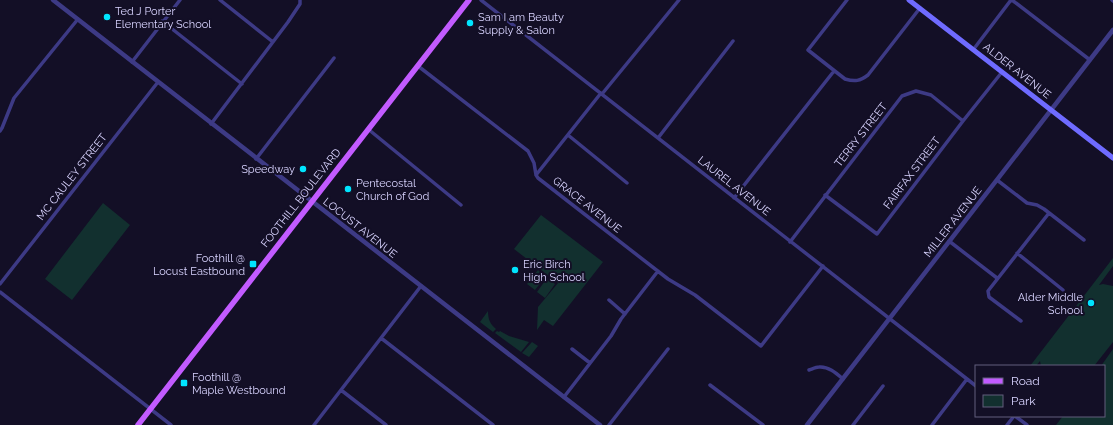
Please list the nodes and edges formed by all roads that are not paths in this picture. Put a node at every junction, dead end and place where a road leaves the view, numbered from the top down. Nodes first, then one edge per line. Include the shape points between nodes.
1 (53, 0) edge
2 (180, 0) edge
3 (220, 0) edge
4 (300, 0) edge
5 (469, 0) edge
6 (481, 0) edge
7 (679, 0) edge
8 (847, 0) edge
9 (909, 0) edge
10 (1012, 0) edge
11 (920, 8) junction
12 (78, 19) junction
13 (162, 22) junction
14 (1112, 33) edge
15 (733, 41) dead end
16 (273, 42) junction
17 (973, 50) junction
18 (334, 58) dead end
19 (1090, 60) junction
20 (132, 62) junction
21 (418, 66) junction
22 (834, 71) junction
23 (1002, 72) junction
24 (158, 82) junction
25 (242, 84) junction
26 (601, 94) junction
27 (1051, 110) junction
28 (963, 121) junction
29 (211, 124) junction
30 (368, 130) junction
31 (0, 131) edge
32 (568, 135) junction
33 (658, 138) junction
34 (1113, 158) edge
35 (256, 159) junction
36 (536, 175) junction
37 (997, 180) junction
38 (627, 182) dead end
39 (825, 195) junction
40 (734, 198) junction
41 (311, 201) junction
42 (462, 205) dead end
43 (1049, 212) junction
44 (1084, 240) dead end
45 (949, 241) junction
46 (790, 242) junction
47 (1017, 254) junction
48 (823, 266) junction
49 (658, 271) junction
50 (998, 278) junction
51 (0, 284) edge
52 (421, 286) junction
53 (1064, 290) dead end
54 (0, 292) edge
55 (609, 300) dead end
56 (625, 314) junction
57 (889, 319) junction
58 (1021, 321) dead end
59 (381, 338) junction
60 (572, 349) dead end
61 (668, 349) dead end
62 (590, 363) junction
63 (809, 370) dead end
64 (843, 379) junction
65 (967, 379) junction
66 (710, 385) dead end
67 (975, 385) edge
68 (883, 386) dead end
69 (341, 390) junction
70 (564, 397) junction
71 (150, 409) junction
72 (1013, 417) edge
73 (1015, 417) edge
74 (811, 424) edge
75 (138, 425) edge
76 (171, 425) edge
77 (314, 425) edge
78 (386, 425) edge
79 (493, 425) edge
80 (600, 425) edge
81 (609, 425) edge
82 (764, 425) edge
83 (853, 425) edge
84 (932, 425) edge
85 (1007, 425) edge
86 (1027, 425) edge

1 - 12 street, LOCUST AVENUE
2 - 13 street
3 - 16 street
4 - 16 street via 300,4
5 - 21 main road, FOOTHILL BOULEVARD
6 - 26 street, LAUREL AVENUE
7 - 26 street
8 - 22 street via 808,50
9 - 11 main road, ALDER AVENUE
10 - 17 street
10 - 19 street
11 - 17 main road, ALDER AVENUE
11 - 22 street via 863,79 845,79
12 - 20 street, LOCUST AVENUE
12 - 31 street via 14,98
13 - 20 street
13 - 25 street
14 - 19 street, MILLER AVENUE
15 - 33 street
16 - 25 street
17 - 23 main road, ALDER AVENUE
18 - 35 street
19 - 27 street, MILLER AVENUE
20 - 24 street, LOCUST AVENUE
21 - 30 main road, FOOTHILL BOULEVARD
21 - 36 street via 528,152 534,163
22 - 40 street
23 - 27 main road, ALDER AVENUE
23 - 28 street, FAIRFAX STREET
24 - 29 street, LOCUST AVENUE
24 - 51 street, MC CAULEY STREET
25 - 29 street
26 - 32 street
26 - 33 street, LAUREL AVENUE
27 - 34 main road, ALDER AVENUE
27 - 37 street, MILLER AVENUE
28 - 39 street, TERRY STREET via 931,95 916,91 902,96
28 - 39 street, FAIRFAX STREET via 877,234
29 - 35 street, LOCUST AVENUE
30 - 41 main road, FOOTHILL BOULEVARD
30 - 42 street
32 - 36 street
32 - 38 street
33 - 40 street, LAUREL AVENUE
35 - 41 street, LOCUST AVENUE
36 - 49 street, GRACE AVENUE
37 - 43 street via 1027,203
37 - 45 street, MILLER AVENUE
39 - 46 street, TERRY STREET
40 - 46 street, LAUREL AVENUE
41 - 52 street, LOCUST AVENUE
41 - 71 main road, FOOTHILL BOULEVARD
43 - 44 street
43 - 47 street
45 - 50 street
45 - 57 street, MILLER AVENUE
46 - 48 street, LAUREL AVENUE
47 - 50 street
47 - 53 street
48 - 49 street, GRACE AVENUE via 761,346 695,295
48 - 57 street, LAUREL AVENUE
49 - 56 street
50 - 58 street via 988,291 990,297
52 - 59 street
52 - 70 street, LOCUST AVENUE
54 - 71 street
55 - 56 street
56 - 62 street
57 - 64 street, MILLER AVENUE
57 - 65 street, LAUREL AVENUE
59 - 69 street
59 - 79 street
60 - 62 street
61 - 81 street
62 - 70 street
63 - 64 street via 819,366
64 - 74 street, MILLER AVENUE
65 - 67 street, LAUREL AVENUE
65 - 84 street
66 - 82 street
68 - 83 street
69 - 77 street
69 - 78 street
70 - 80 street, LOCUST AVENUE
71 - 75 main road, FOOTHILL BOULEVARD
71 - 76 street
72 - 85 street
73 - 86 street

